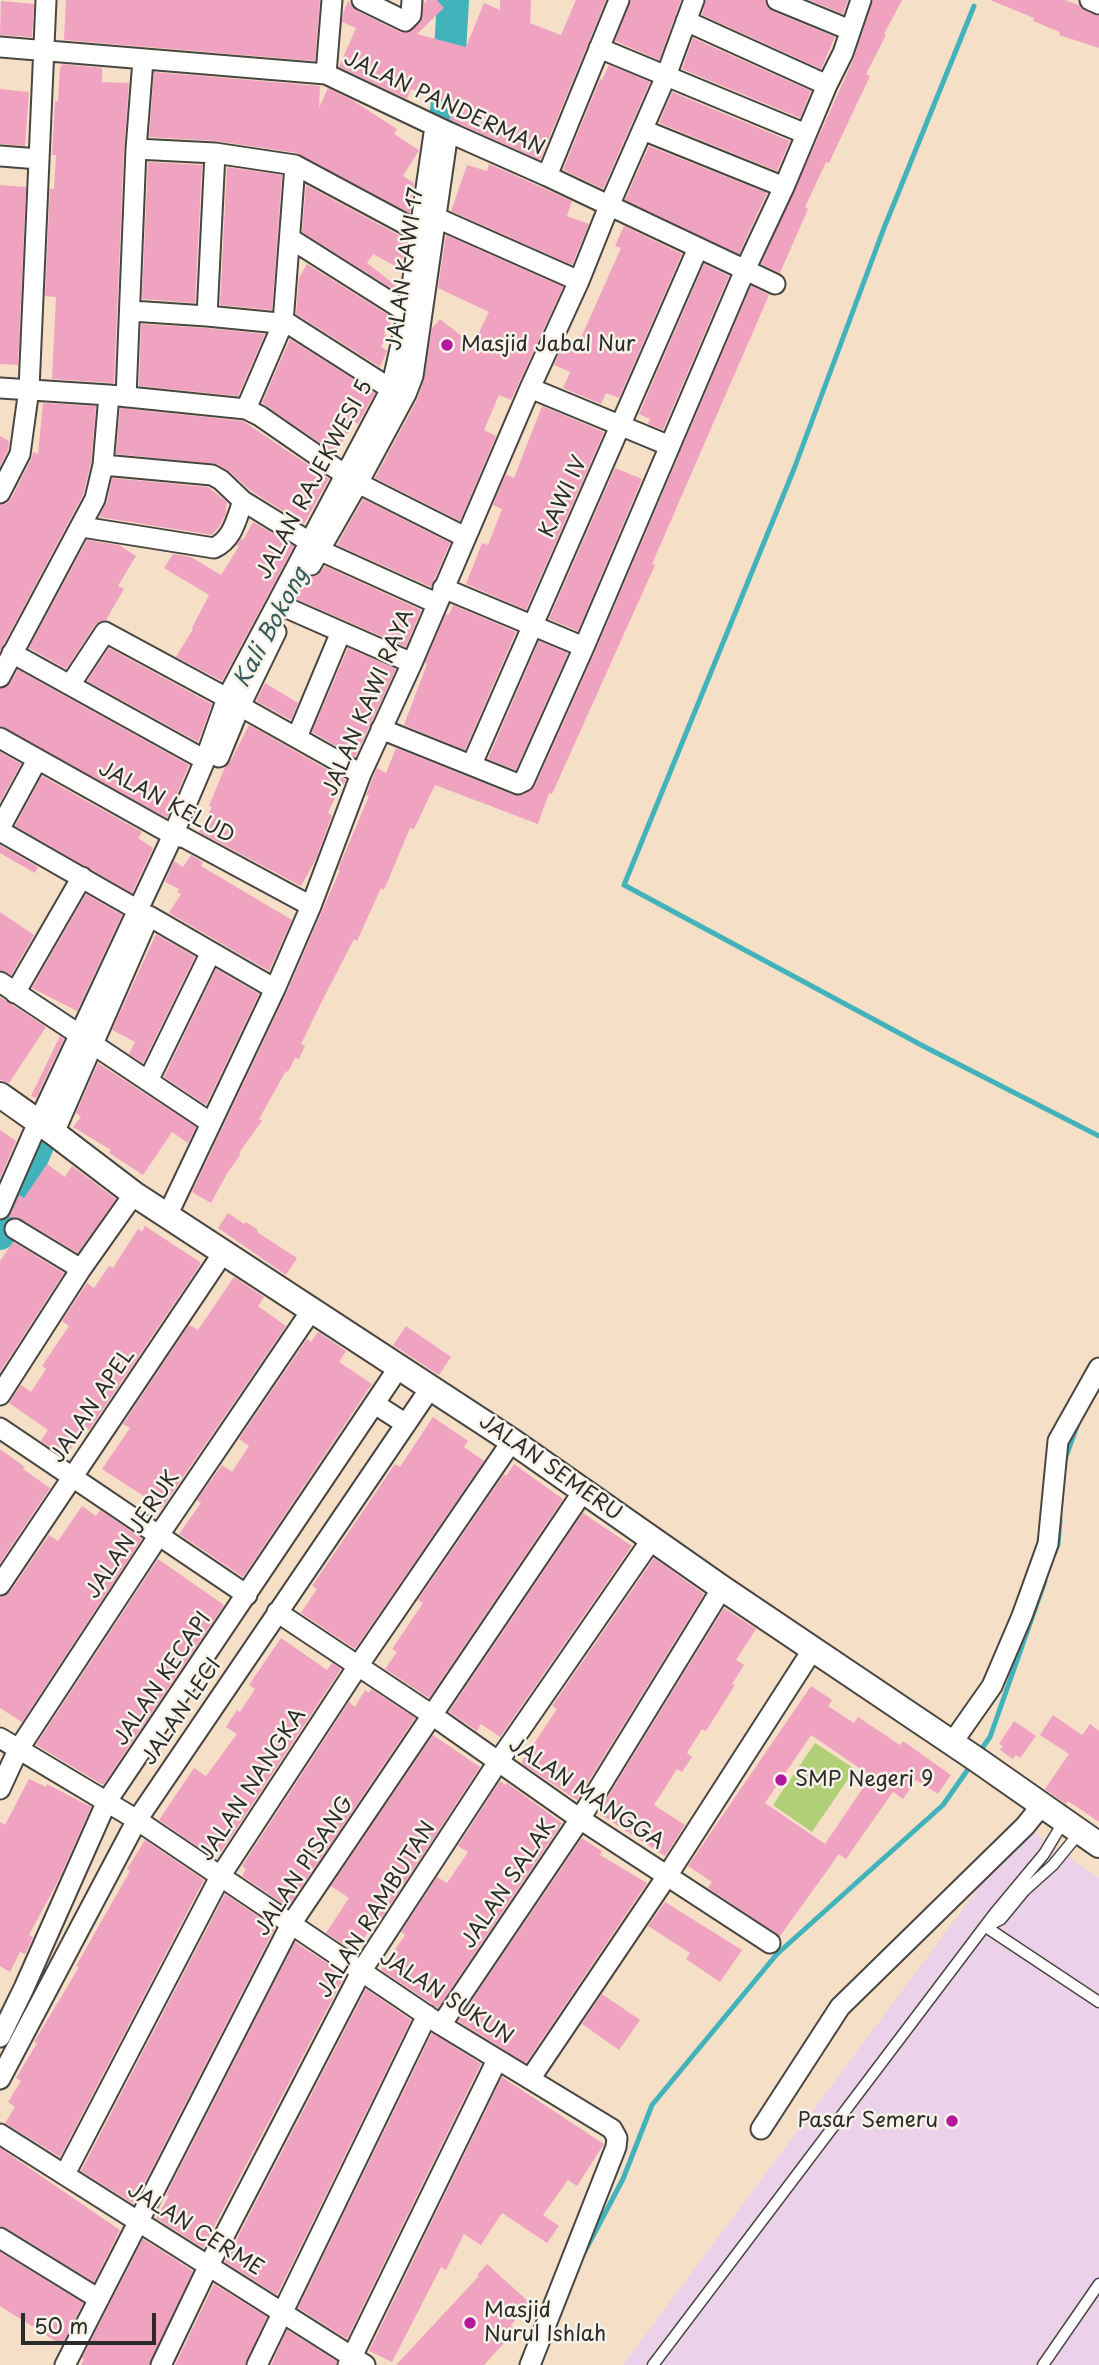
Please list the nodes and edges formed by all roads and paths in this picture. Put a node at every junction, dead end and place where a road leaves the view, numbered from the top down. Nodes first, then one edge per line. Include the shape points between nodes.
1 (46, 0) edge
2 (332, 0) edge
3 (362, 0) edge
4 (412, 0) edge
5 (619, 0) edge
6 (694, 0) edge
7 (777, 0) edge
8 (861, 0) edge
9 (1090, 0) edge
10 (1099, 4) edge
11 (686, 21) junction
12 (850, 30) junction
13 (0, 47) edge
14 (599, 48) junction
15 (44, 50) junction
16 (143, 60) junction
17 (326, 74) junction
18 (666, 76) junction
19 (827, 85) junction
20 (442, 129) junction
21 (643, 130) junction
22 (806, 134) junction
23 (136, 149) junction
24 (215, 153) junction
25 (0, 156) edge
26 (39, 159) junction
27 (295, 165) junction
28 (547, 176) junction
29 (784, 187) junction
30 (609, 206) junction
31 (437, 218) junction
32 (419, 232) junction
33 (291, 239) junction
34 (698, 248) junction
35 (745, 270) junction
36 (579, 281) junction
37 (775, 284) dead end
38 (131, 311) junction
39 (408, 313) junction
40 (207, 316) junction
41 (283, 323) junction
42 (0, 388) edge
43 (530, 388) junction
44 (29, 389) junction
45 (391, 389) junction
46 (118, 396) junction
47 (246, 409) junction
48 (620, 426) junction
49 (670, 446) junction
50 (103, 465) junction
51 (351, 479) junction
52 (0, 493) edge
53 (243, 502) junction
54 (82, 527) junction
55 (465, 537) junction
56 (314, 545) junction
57 (439, 596) junction
58 (287, 608) junction
59 (533, 624) junction
60 (341, 632) junction
61 (584, 647) junction
62 (12, 653) junction
63 (412, 663) junction
64 (0, 677) edge
65 (70, 685) junction
66 (234, 702) junction
67 (381, 729) junction
68 (297, 737) junction
69 (0, 738) edge
70 (37, 760) junction
71 (205, 760) junction
72 (472, 764) junction
73 (360, 774) junction
74 (0, 829) edge
75 (178, 836) junction
76 (82, 877) junction
77 (311, 906) junction
78 (144, 913) junction
79 (211, 952) junction
80 (8, 988) edge
81 (275, 989) junction
82 (87, 1040) junction
83 (148, 1081) junction
84 (0, 1095) edge
85 (211, 1123) junction
86 (46, 1127) junction
87 (134, 1194) junction
88 (0, 1209) edge
89 (167, 1216) junction
90 (15, 1229) dead end
91 (223, 1253) junction
92 (82, 1269) junction
93 (312, 1311) junction
94 (400, 1367) junction
95 (1099, 1368) edge
96 (430, 1387) junction
97 (0, 1395) edge
98 (375, 1404) junction
99 (405, 1424) junction
100 (0, 1428) edge
101 (512, 1441) junction
102 (72, 1477) junction
103 (584, 1490) junction
104 (159, 1535) junction
105 (652, 1539) junction
106 (0, 1585) edge
107 (722, 1588) junction
108 (247, 1595) junction
109 (277, 1612) junction
110 (813, 1649) junction
111 (358, 1666) junction
112 (432, 1716) junction
113 (0, 1738) edge
114 (18, 1750) junction
115 (962, 1750) junction
116 (498, 1762) junction
117 (0, 1789) edge
118 (107, 1801) junction
119 (1042, 1805) junction
120 (580, 1819) junction
121 (137, 1820) junction
122 (1081, 1832) edge
123 (220, 1875) junction
124 (667, 1876) junction
125 (291, 1924) junction
126 (986, 1927) junction
127 (770, 1943) dead end
128 (362, 1970) junction
129 (1099, 2002) edge
130 (434, 2020) junction
131 (0, 2037) edge
132 (497, 2060) junction
133 (0, 2079) edge
134 (530, 2079) junction
135 (761, 2129) dead end
136 (0, 2134) edge
137 (65, 2174) junction
138 (139, 2222) junction
139 (0, 2238) edge
140 (209, 2265) junction
141 (1099, 2284) edge
142 (99, 2299) junction
143 (284, 2313) junction
144 (355, 2363) edge
145 (65, 2365) edge
146 (161, 2365) edge
147 (257, 2365) edge
148 (530, 2365) edge
149 (653, 2365) edge
150 (1043, 2365) edge

1 - 15 street
2 - 17 street
3 - 4 street via 405,21 411,15
5 - 14 street
6 - 11 street, JALAN KAWI RAYA
7 - 12 street
8 - 12 street
9 - 10 street
11 - 18 street, JALAN KAWI RAYA
11 - 19 street
12 - 19 street
13 - 15 street, JALAN PANDERMAN
14 - 18 street
14 - 28 street
15 - 16 street, JALAN PANDERMAN
15 - 26 street
16 - 17 street, JALAN PANDERMAN
16 - 23 street
17 - 20 street, JALAN PANDERMAN
18 - 21 street, JALAN KAWI RAYA
18 - 22 street
19 - 22 street
20 - 28 street, JALAN PANDERMAN
20 - 31 street, JALAN KAWI 17
20 - 32 street, JALAN RAJEKWESI 5
21 - 29 street
21 - 30 street, JALAN KAWI RAYA
22 - 29 street
23 - 24 street
23 - 38 street
24 - 27 street
24 - 40 street
25 - 26 street
26 - 44 street
27 - 32 street
27 - 33 street
28 - 30 street, JALAN PANDERMAN
29 - 35 street
30 - 34 street, JALAN PANDERMAN
30 - 36 street, JALAN KAWI RAYA
31 - 36 street
31 - 51 street, JALAN KAWI 17 via 413,376
32 - 39 street, JALAN RAJEKWESI 5
33 - 39 street
33 - 41 street
34 - 35 street, JALAN PANDERMAN
34 - 48 street, KAWI IV
35 - 37 street, JALAN PANDERMAN
35 - 49 street
36 - 43 street, JALAN KAWI RAYA
38 - 40 street
38 - 46 street
39 - 45 street, JALAN RAJEKWESI 5
40 - 41 street
41 - 45 street via 295,326
41 - 47 street
42 - 44 street
43 - 48 street
43 - 55 street, JALAN KAWI RAYA
44 - 46 street
44 - 52 street via 20,454
45 - 51 street, JALAN RAJEKWESI 5
46 - 47 street
46 - 50 street
47 - 51 street
48 - 49 street
48 - 59 street, KAWI IV
49 - 61 street
50 - 53 street via 212,475
50 - 54 street
51 - 55 street
51 - 56 street
53 - 54 street via 230,536 214,548
53 - 56 street
54 - 62 street
55 - 57 street, JALAN KAWI RAYA
56 - 57 street
56 - 58 street
56 - 66 street, JALAN RAJEKWESI 5
57 - 59 street
57 - 63 street, JALAN KAWI RAYA
58 - 60 street
58 - 66 street
59 - 61 street
59 - 72 street, KAWI IV
60 - 63 street
60 - 68 street
61 - 72 street via 521,784
62 - 64 street
62 - 65 street
63 - 67 street, JALAN KAWI RAYA
65 - 66 street via 105,632
65 - 71 street
66 - 68 street
66 - 71 street, JALAN RAJEKWESI 5
66 - 75 street
67 - 72 street
67 - 73 street, JALAN KAWI RAYA
68 - 73 street
69 - 70 street, JALAN KELUD
70 - 74 street
70 - 75 street, JALAN KELUD
71 - 75 street, JALAN RAJEKWESI 5
73 - 77 street, JALAN KAWI RAYA
74 - 76 street
75 - 77 street, JALAN KELUD
75 - 78 street
76 - 78 street
76 - 80 street
77 - 81 street, JALAN KAWI RAYA
78 - 79 street
78 - 82 street
79 - 81 street
79 - 83 street
80 - 82 street
81 - 85 street, JALAN KAWI RAYA
82 - 83 street
82 - 86 street
83 - 85 street
84 - 86 street, JALAN SEMERU
85 - 89 street, JALAN KAWI RAYA
86 - 87 street, JALAN SEMERU
86 - 88 street
87 - 89 street, JALAN SEMERU
87 - 92 street
89 - 91 street, JALAN SEMERU
90 - 92 street
91 - 93 street, JALAN SEMERU
91 - 102 street, JALAN APEL
92 - 97 street
93 - 94 street, JALAN SEMERU
93 - 104 street, JALAN JERUK
94 - 96 street, JALAN SEMERU
94 - 98 street, JALAN KECAPI
95 - 115 street via 1058,1441 1048,1544 1022,1616
96 - 99 street, JALAN LECI
96 - 101 street, JALAN SEMERU
98 - 99 street
98 - 108 street, JALAN KECAPI
99 - 109 street, JALAN LECI
100 - 102 street
101 - 103 street, JALAN SEMERU
101 - 111 street, JALAN NANGKA
102 - 104 street
102 - 106 street, JALAN APEL
103 - 105 street, JALAN SEMERU
103 - 112 street, JALAN PISANG
104 - 108 street
104 - 114 street, JALAN JERUK
105 - 107 street, JALAN SEMERU
105 - 116 street, JALAN RAMBUTAN
107 - 110 street, JALAN SEMERU
107 - 120 street, JALAN SALAK
108 - 118 street, JALAN KECAPI
109 - 111 street, JALAN MANGGA
109 - 121 street, JALAN LECI
110 - 115 street, JALAN SEMERU
110 - 124 street
111 - 112 street, JALAN MANGGA
111 - 123 street, JALAN NANGKA
112 - 116 street, JALAN MANGGA
112 - 125 street, JALAN PISANG
113 - 114 street, JALAN SUKUN
114 - 117 street, JALAN JERUK
114 - 118 street, JALAN SUKUN
115 - 119 street, JALAN SEMERU
116 - 120 street, JALAN MANGGA
116 - 128 street, JALAN RAMBUTAN
118 - 121 street, JALAN SUKUN
118 - 131 street, JALAN KECAPI
119 - 122 street, JALAN SEMERU
119 - 135 street via 840,2007
120 - 124 street, JALAN MANGGA
120 - 130 street, JALAN SALAK
121 - 123 street, JALAN SUKUN
121 - 133 street, JALAN LECI
122 - 126 lane via 1000,1919
122 - 126 lane via 1044,1854
123 - 125 street, JALAN SUKUN
123 - 137 street, JALAN NANGKA
124 - 127 street
124 - 134 street, JALAN MANGGA
125 - 128 street, JALAN SUKUN
125 - 138 street, JALAN PISANG
126 - 129 lane
126 - 149 lane
128 - 130 street, JALAN SUKUN
128 - 140 street, JALAN RAMBUTAN
130 - 132 street, JALAN SUKUN
130 - 143 street, JALAN SALAK
132 - 134 street, JALAN SUKUN
132 - 144 street
134 - 148 street, JALAN SUKUN via 612,2129 617,2138
136 - 137 street, JALAN CERME
137 - 138 street, JALAN CERME
138 - 140 street, JALAN CERME
138 - 142 street, JALAN PISANG
139 - 142 street
140 - 143 street, JALAN CERME
140 - 146 street, JALAN RAMBUTAN
141 - 150 lane
142 - 145 street, JALAN PISANG
143 - 144 street, JALAN CERME
143 - 147 street, JALAN SALAK

